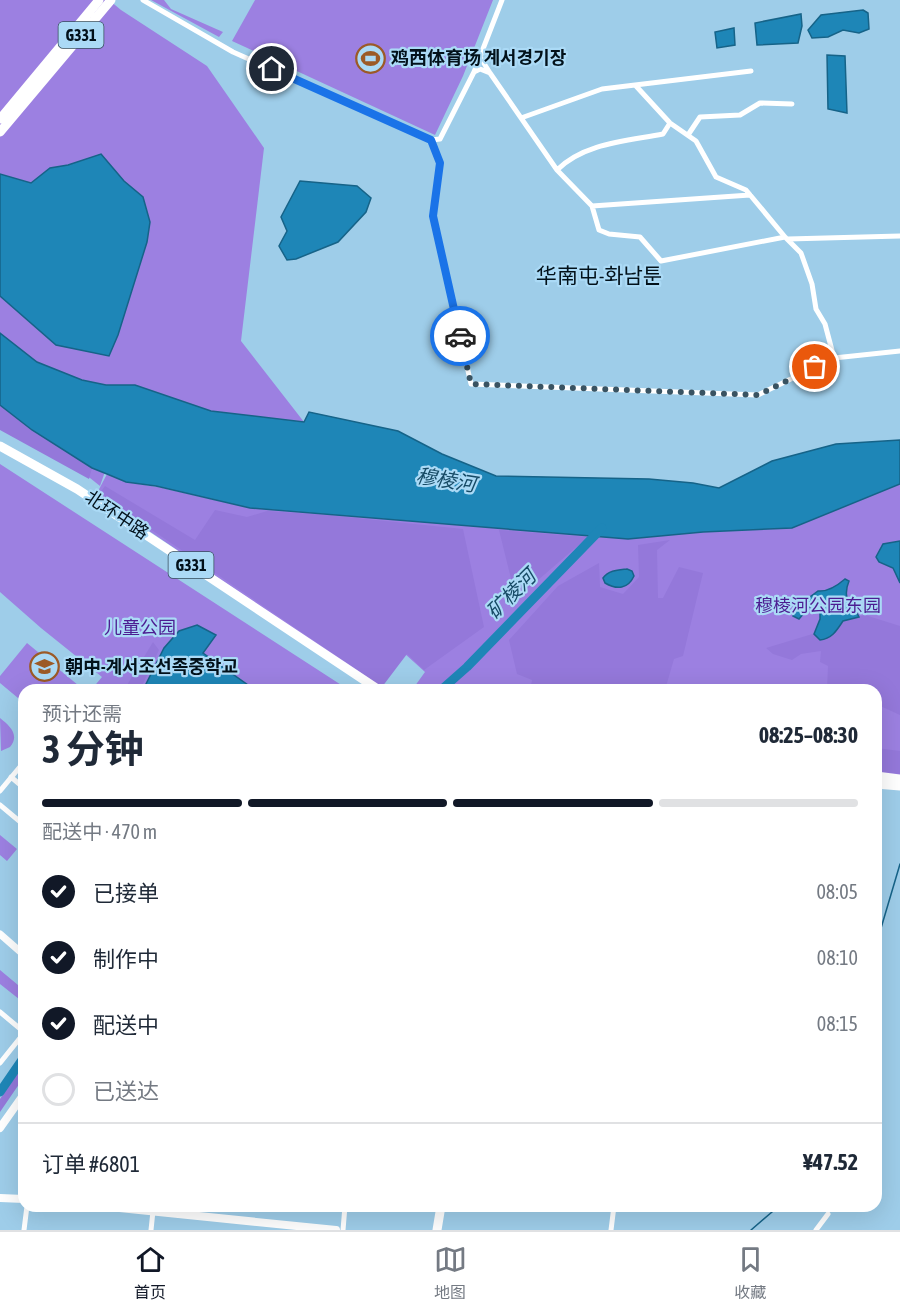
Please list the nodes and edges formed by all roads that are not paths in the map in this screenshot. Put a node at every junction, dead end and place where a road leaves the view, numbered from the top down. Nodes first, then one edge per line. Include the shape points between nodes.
1 (99, 0) edge
2 (111, 0) edge
3 (143, 0) edge
4 (502, 0) edge
5 (480, 57) junction
6 (48, 68) junction
7 (751, 71) dead end
8 (474, 72) junction
9 (490, 73) junction
10 (636, 86) junction
11 (792, 104) dead end
12 (521, 118) junction
13 (0, 119) edge
14 (670, 123) junction
15 (0, 132) edge
16 (688, 135) junction
17 (431, 140) junction
18 (557, 170) junction
19 (750, 195) junction
20 (592, 206) junction
21 (900, 236) edge
22 (787, 238) junction
23 (900, 351) edge
24 (834, 358) junction
25 (0, 446) edge
26 (0, 452) edge
27 (360, 684) edge
28 (370, 684) edge
29 (18, 769) edge
30 (11, 777) junction
31 (882, 777) edge
32 (900, 779) edge
33 (18, 783) edge
34 (882, 784) edge
35 (900, 786) edge
36 (0, 791) edge
37 (0, 805) edge
38 (18, 820) edge
39 (0, 934) edge
40 (18, 950) edge
41 (0, 1012) edge
42 (18, 1026) edge
43 (18, 1037) edge
44 (0, 1063) edge
45 (18, 1102) edge
46 (0, 1128) edge
47 (0, 1198) edge
48 (18, 1199) edge
49 (26, 1212) edge
50 (153, 1212) edge
51 (179, 1212) edge
52 (344, 1212) edge
53 (440, 1212) edge
54 (613, 1212) edge
55 (828, 1214) dead end
56 (24, 1230) edge
57 (151, 1230) edge
58 (336, 1230) edge
59 (343, 1230) edge
60 (437, 1230) edge
61 (611, 1230) edge
62 (816, 1230) edge

1 - 6 highway, G331
2 - 6 highway, G331
3 - 17 street via 232,52
4 - 5 street
5 - 8 street
5 - 9 street
6 - 13 highway
6 - 15 highway
7 - 10 street
8 - 9 street via 480,69
8 - 17 street via 440,139
9 - 12 street
10 - 12 street via 602,89
10 - 14 street
11 - 16 street via 760,103 740,115 700,117
12 - 18 street
14 - 16 street
14 - 18 street via 663,134 596,148
16 - 19 street via 696,141 716,177
17 - 24 street via 440,163 433,216 471,384 758,395
18 - 20 street
19 - 20 street
19 - 22 street
20 - 22 street via 599,230 639,237 661,261
21 - 22 street
22 - 24 street via 801,254
23 - 24 street
25 - 28 highway, 北环中路 / G331 via 77,489
26 - 27 highway, 北环中路 / G331 via 73,493
29 - 30 street
30 - 33 street
30 - 36 street
31 - 32 highway
34 - 35 highway
37 - 38 street
39 - 40 street
41 - 42 street
43 - 44 street
45 - 46 main road
47 - 48 main road
49 - 56 street
50 - 57 street
51 - 58 main road
52 - 59 street
53 - 60 highway
54 - 61 street
55 - 62 street

